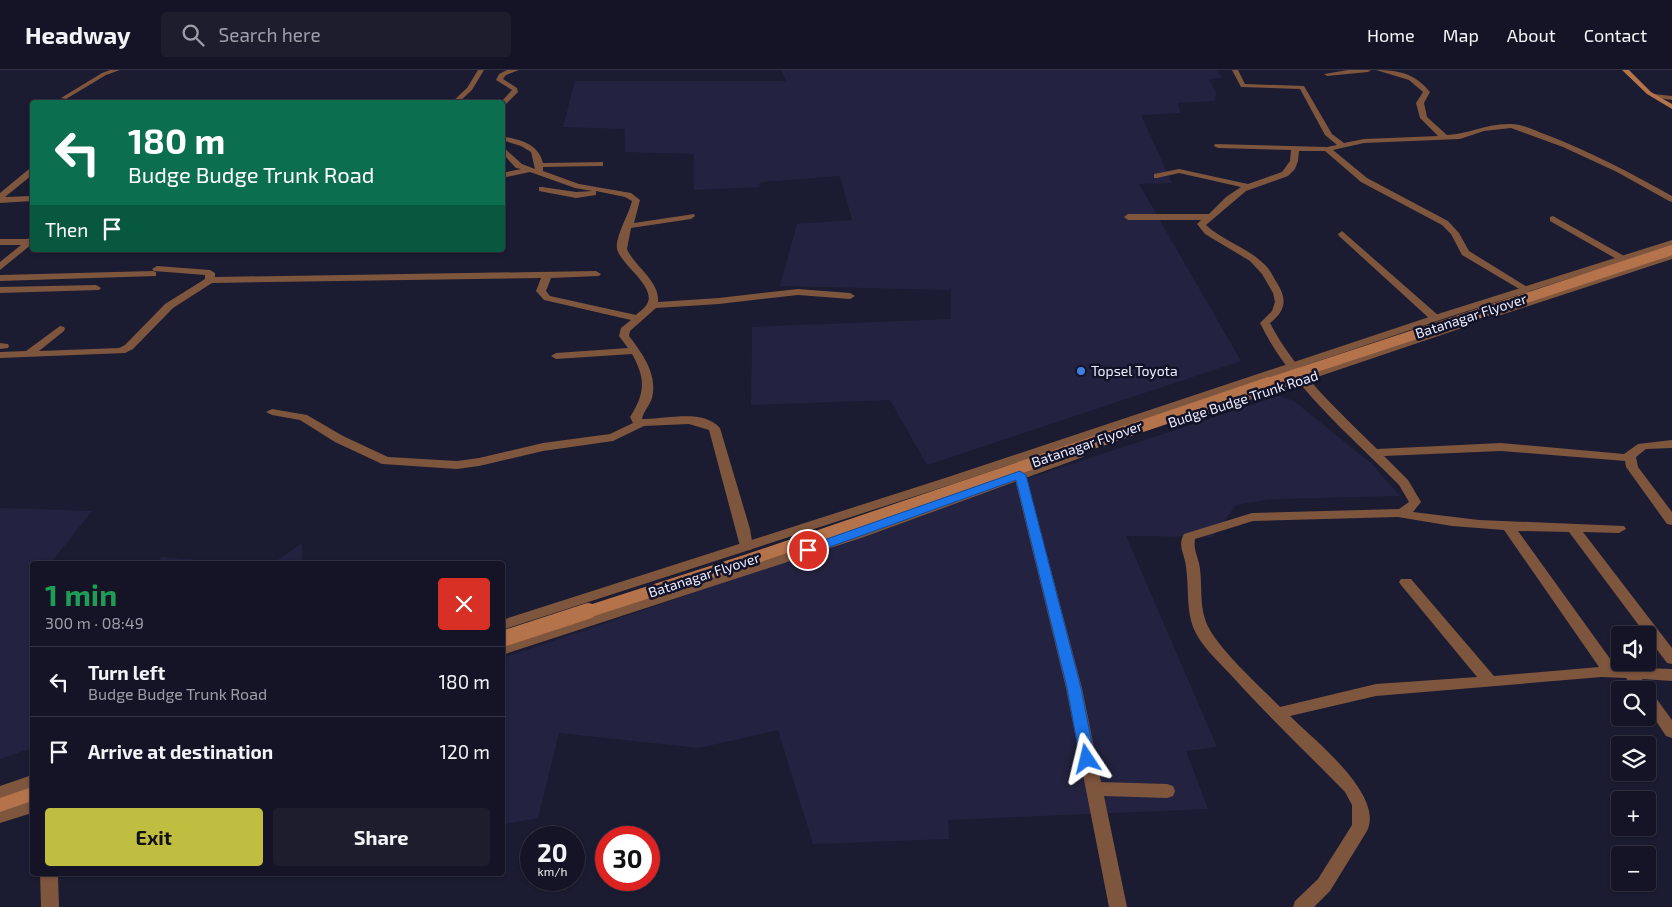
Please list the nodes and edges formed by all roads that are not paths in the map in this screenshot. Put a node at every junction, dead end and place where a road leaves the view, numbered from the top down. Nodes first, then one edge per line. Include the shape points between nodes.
1 (117, 70) edge
2 (481, 70) edge
3 (516, 70) edge
4 (1235, 70) edge
5 (1368, 70) edge
6 (1379, 70) edge
7 (1625, 70) edge
8 (1327, 74) dead end
9 (1654, 96) junction
10 (64, 98) dead end
11 (1672, 98) edge
12 (457, 100) edge
13 (505, 103) edge
14 (1672, 107) edge
15 (1444, 137) junction
16 (505, 139) edge
17 (1342, 145) junction
18 (1218, 146) dead end
19 (1294, 149) junction
20 (1327, 149) junction
21 (505, 152) edge
22 (600, 164) dead end
23 (536, 170) junction
24 (30, 173) edge
25 (505, 175) edge
26 (1158, 176) dead end
27 (1248, 186) junction
28 (542, 189) dead end
29 (608, 191) junction
30 (0, 199) edge
31 (30, 199) edge
32 (1672, 199) edge
33 (691, 216) dead end
34 (1128, 217) dead end
35 (1211, 217) junction
36 (1553, 219) dead end
37 (629, 226) junction
38 (1342, 234) dead end
39 (30, 241) edge
40 (0, 242) edge
41 (30, 242) edge
42 (1672, 243) edge
43 (1672, 250) edge
44 (1672, 256) edge
45 (1623, 259) junction
46 (0, 267) edge
47 (547, 274) junction
48 (596, 274) dead end
49 (0, 278) edge
50 (210, 280) junction
51 (96, 288) dead end
52 (0, 290) edge
53 (1526, 290) junction
54 (850, 296) dead end
55 (652, 305) junction
56 (637, 318) junction
57 (1435, 318) junction
58 (60, 329) dead end
59 (1, 349) edge
60 (635, 351) junction
61 (27, 354) junction
62 (556, 356) dead end
63 (1291, 366) junction
64 (1300, 379) junction
65 (272, 412) dead end
66 (642, 423) junction
67 (1672, 444) edge
68 (1374, 453) junction
69 (1630, 457) junction
70 (1020, 475) junction
71 (1397, 513) junction
72 (1672, 521) edge
73 (1507, 525) junction
74 (1573, 528) junction
75 (1619, 529) dead end
76 (746, 547) junction
77 (1406, 582) dead end
78 (505, 624) edge
79 (505, 638) edge
80 (505, 649) edge
81 (1672, 660) edge
82 (1611, 672) junction
83 (1629, 672) junction
84 (1672, 675) edge
85 (1636, 681) edge
86 (1490, 682) junction
87 (1656, 709) edge
88 (1278, 713) junction
89 (1672, 732) edge
90 (30, 783) edge
91 (1094, 789) junction
92 (1167, 791) dead end
93 (0, 793) edge
94 (30, 795) edge
95 (0, 805) edge
96 (30, 807) edge
97 (0, 816) edge
98 (49, 876) edge
99 (50, 907) edge
100 (1118, 907) edge
101 (1302, 907) edge

1 - 10 street via 104,74
2 - 12 street via 470,88
3 - 13 street via 500,77 515,89
4 - 17 street via 1243,86 1302,87 1329,135
5 - 8 street
6 - 15 street via 1420,82 1427,92 1420,103 1424,118
7 - 9 main road
9 - 11 street
9 - 14 main road
15 - 17 street
15 - 32 street via 1465,136 1484,129 1521,128 1620,170
16 - 23 street via 533,150 539,159
17 - 20 street
18 - 19 street
19 - 20 street
19 - 27 street via 1296,161 1290,170 1273,180
20 - 53 street via 1364,180 1445,223 1456,233 1465,253
21 - 23 street via 519,166
22 - 23 street
23 - 25 street
23 - 29 street via 578,186
24 - 30 street
26 - 27 street via 1179,171
27 - 35 street via 1225,202
28 - 29 street via 576,195
29 - 37 street via 636,200
30 - 31 street
33 - 37 street
34 - 35 street
35 - 63 street via 1202,226 1259,264 1276,287 1280,300 1278,310 1267,320 1266,327
36 - 45 street
37 - 55 street via 622,250 653,293
38 - 57 street
39 - 40 street
41 - 46 street
42 - 45 street, Budge Budge Trunk Road
43 - 79 main road, Batanagar Flyover, bridge via 1157,420 745,561
44 - 64 street, Budge Budge Trunk Road
45 - 53 street, Budge Budge Trunk Road
47 - 48 street
47 - 50 street
47 - 56 street via 540,291 546,298
49 - 50 street via 155,271 210,273
50 - 61 street via 169,306 126,350
51 - 52 street
53 - 57 street, Budge Budge Trunk Road
54 - 55 street via 798,292
55 - 56 street
56 - 60 street via 625,330 624,336
57 - 63 street, Budge Budge Trunk Road
58 - 61 street
59 - 61 street
60 - 62 street
60 - 66 street via 646,373 647,395 636,417
63 - 64 street
63 - 76 street, Budge Budge Trunk Road
64 - 68 street
64 - 70 street, Budge Budge Trunk Road
65 - 66 street via 303,417 339,439 386,461 457,465 543,446 613,437
66 - 76 street via 693,422 714,428
67 - 69 street via 1638,447
68 - 69 street via 1501,447
68 - 71 street via 1404,483 1415,502 1411,508
69 - 72 street via 1632,467
70 - 80 street, Budge Budge Trunk Road via 859,534
70 - 91 street via 1074,688
71 - 73 street via 1468,525
71 - 88 street via 1252,516 1188,537 1201,629 1213,646
73 - 74 street
73 - 82 street
74 - 75 street
74 - 81 street
76 - 78 street, Budge Budge Trunk Road
77 - 86 street
82 - 83 street
82 - 86 street
83 - 84 street
83 - 85 street
86 - 88 street via 1376,690
87 - 89 street
88 - 101 street via 1351,787 1360,805 1361,826 1324,885
90 - 93 street
91 - 92 street
91 - 100 street
94 - 95 main road
96 - 97 street
98 - 99 street

